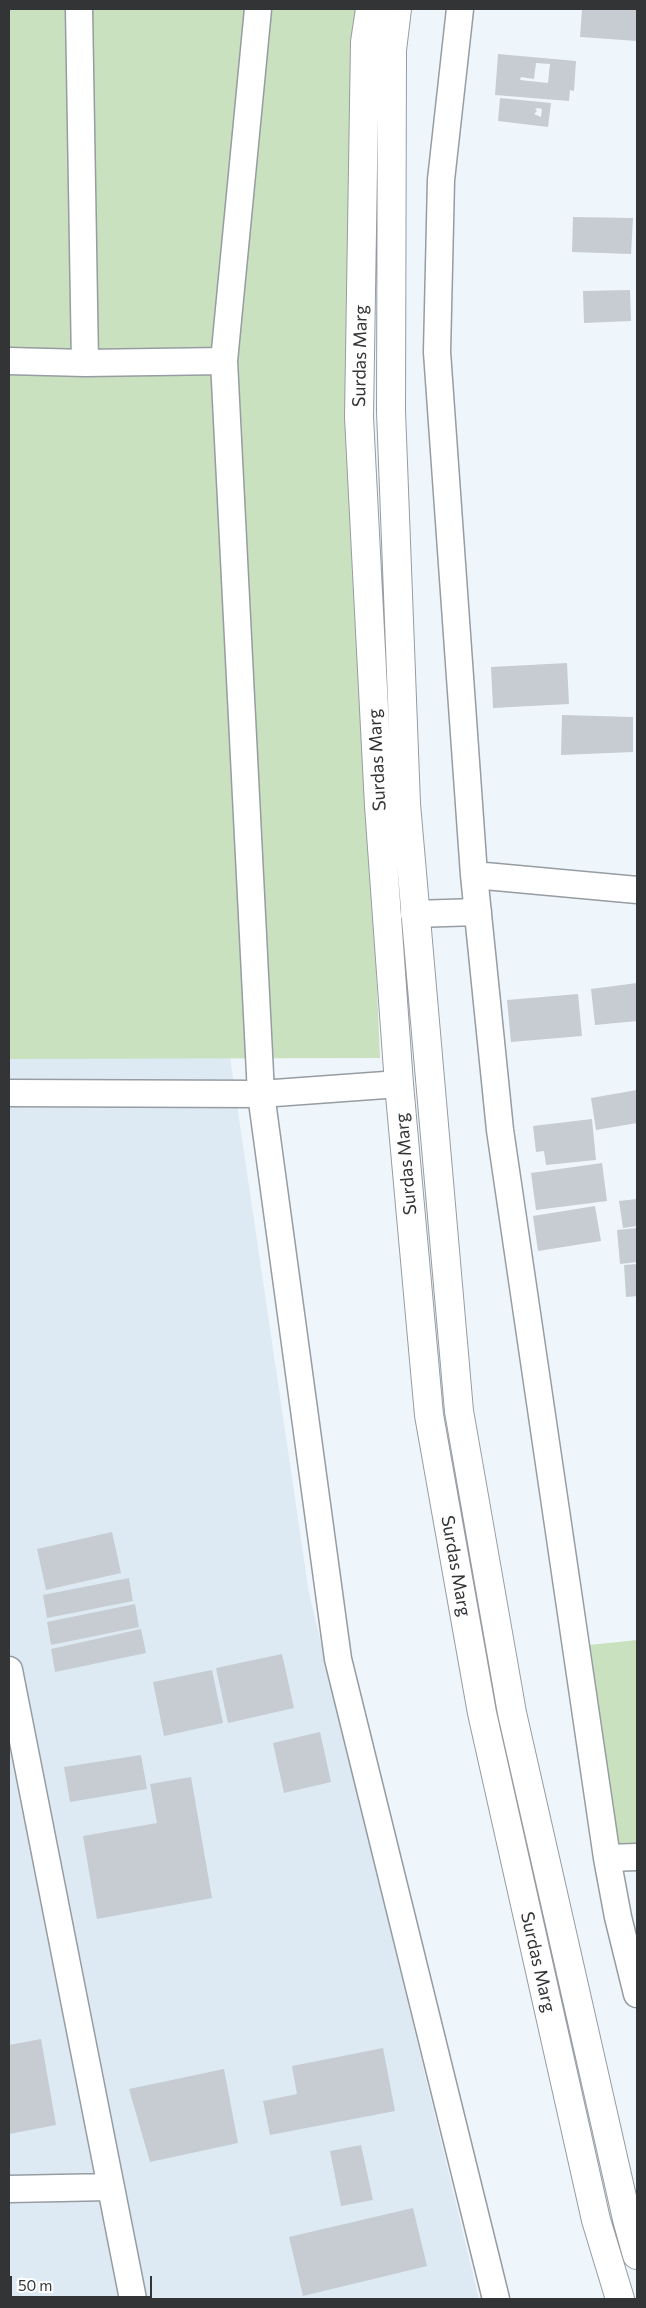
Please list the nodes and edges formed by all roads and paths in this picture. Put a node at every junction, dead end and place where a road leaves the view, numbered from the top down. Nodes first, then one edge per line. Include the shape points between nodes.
1 (80, 9) edge
2 (258, 9) edge
3 (370, 9) edge
4 (397, 9) edge
5 (460, 9) edge
6 (9, 361) edge
7 (224, 361) junction
8 (84, 363) junction
9 (474, 875) junction
10 (637, 890) edge
11 (478, 912) junction
12 (414, 914) junction
13 (429, 1083) junction
14 (399, 1084) junction
15 (9, 1093) edge
16 (262, 1094) junction
17 (9, 1670) edge
18 (637, 1857) edge
19 (607, 1858) junction
20 (637, 1994) edge
21 (110, 2186) junction
22 (9, 2189) edge
23 (637, 2255) edge
24 (134, 2299) edge
25 (496, 2299) edge
26 (620, 2299) edge

1 - 8 street
2 - 7 street
3 - 14 main road, Surdas Marg via 365,42 360,417 379,806
4 - 12 main road, Surdas Marg via 392,50 391,411 406,804
5 - 9 street via 441,180 437,352
6 - 8 street
7 - 8 street
7 - 16 street
9 - 10 street
9 - 11 street
11 - 12 street
11 - 19 street via 500,1130
12 - 13 main road, Surdas Marg
13 - 14 main road
13 - 23 main road, Surdas Marg via 462,1431 512,1713
14 - 16 street
14 - 26 main road, Surdas Marg via 429,1415 477,1684 596,2220
15 - 16 street
16 - 25 street via 338,1659
17 - 21 street
18 - 19 street
19 - 20 street
21 - 22 street
21 - 24 street

